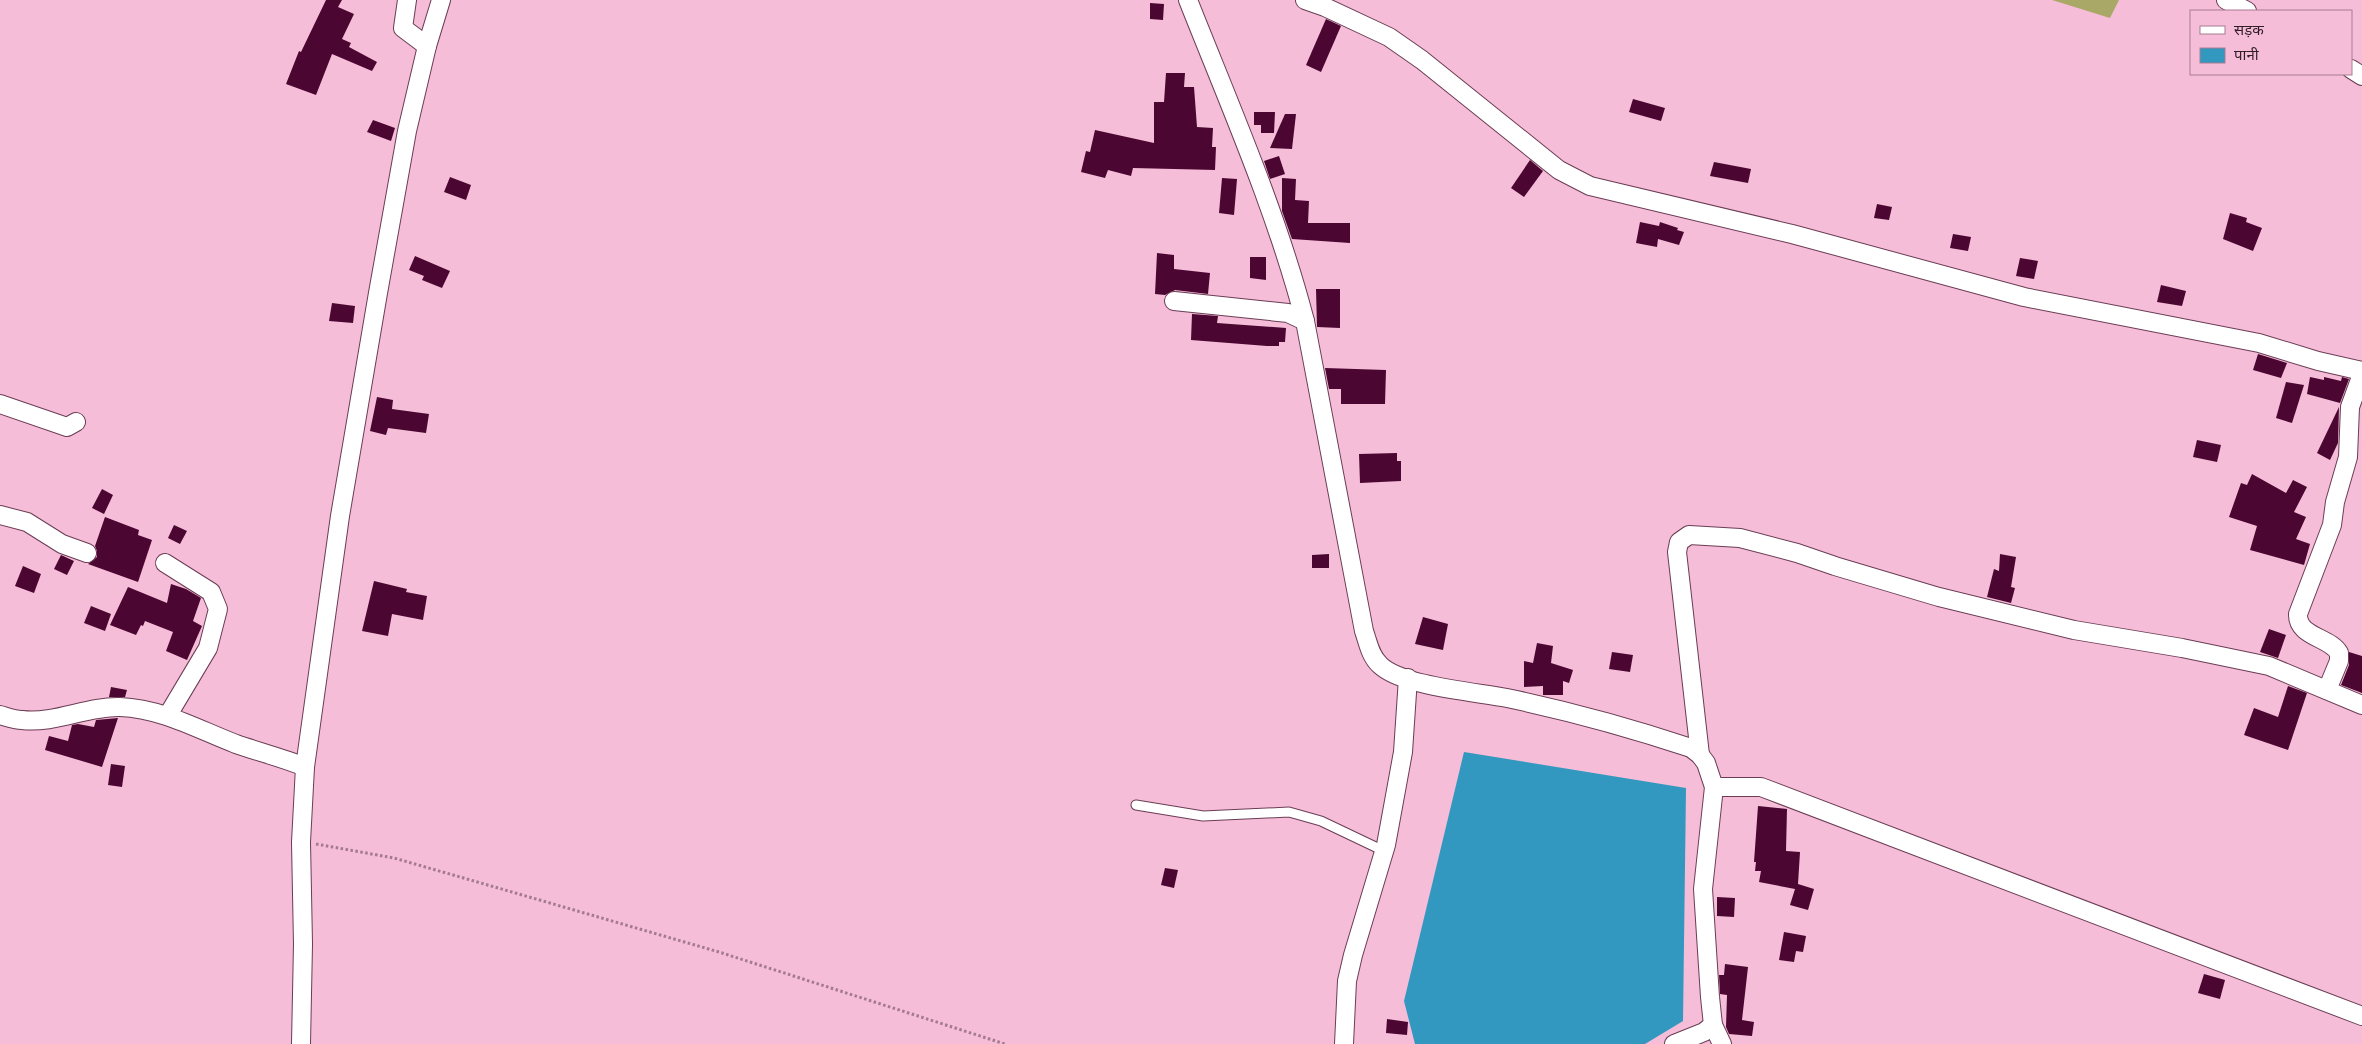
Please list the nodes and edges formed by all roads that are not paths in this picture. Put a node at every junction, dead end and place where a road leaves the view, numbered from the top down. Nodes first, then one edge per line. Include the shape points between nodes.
1 (407, 0) edge
2 (441, 0) edge
3 (1188, 0) edge
4 (1305, 0) edge
5 (2226, 0) edge
6 (2245, 10) edge
7 (427, 46) junction
8 (1174, 301) dead end
9 (1305, 320) junction
10 (2362, 373) edge
11 (0, 404) edge
12 (76, 422) dead end
13 (0, 515) edge
14 (87, 554) dead end
15 (165, 562) dead end
16 (1408, 678) junction
17 (2327, 690) junction
18 (2362, 706) edge
19 (0, 715) edge
20 (168, 715) junction
21 (1700, 755) junction
22 (305, 767) junction
23 (1714, 787) junction
24 (1136, 805) dead end
25 (1384, 851) junction
26 (2362, 1016) edge
27 (1713, 1025) junction
28 (301, 1044) edge
29 (1344, 1044) edge
30 (1674, 1044) edge
31 (1722, 1044) edge

1 - 7 street via 403,28
2 - 7 street
3 - 9 street via 1274,219
4 - 10 street via 1389,37 1566,174 1590,186 1792,234 2024,297 2258,343
5 - 6 street
7 - 22 street via 407,131 355,421
8 - 9 street via 1288,313
9 - 16 street via 1364,631 1372,655 1380,666
10 - 17 street via 2350,407 2348,457 2332,525 2298,614 2300,625 2305,630 2339,653
11 - 12 street via 66,427
13 - 14 street via 27,522 62,544
15 - 20 street via 211,592 218,609 208,648
16 - 21 street via 1587,717 1691,748
16 - 25 street via 1403,752
17 - 18 street
17 - 21 street via 2270,666 2039,621 1939,597 1740,538 1689,535 1679,542 1677,552
19 - 20 street via 21,720 43,720 89,709 120,707
20 - 22 street via 234,743
21 - 23 street
22 - 28 street via 301,842
23 - 26 street via 1761,787
23 - 27 street via 1703,890
24 - 25 lane via 1202,816 1290,812 1321,821
25 - 29 street via 1347,981
27 - 30 street
27 - 31 street

